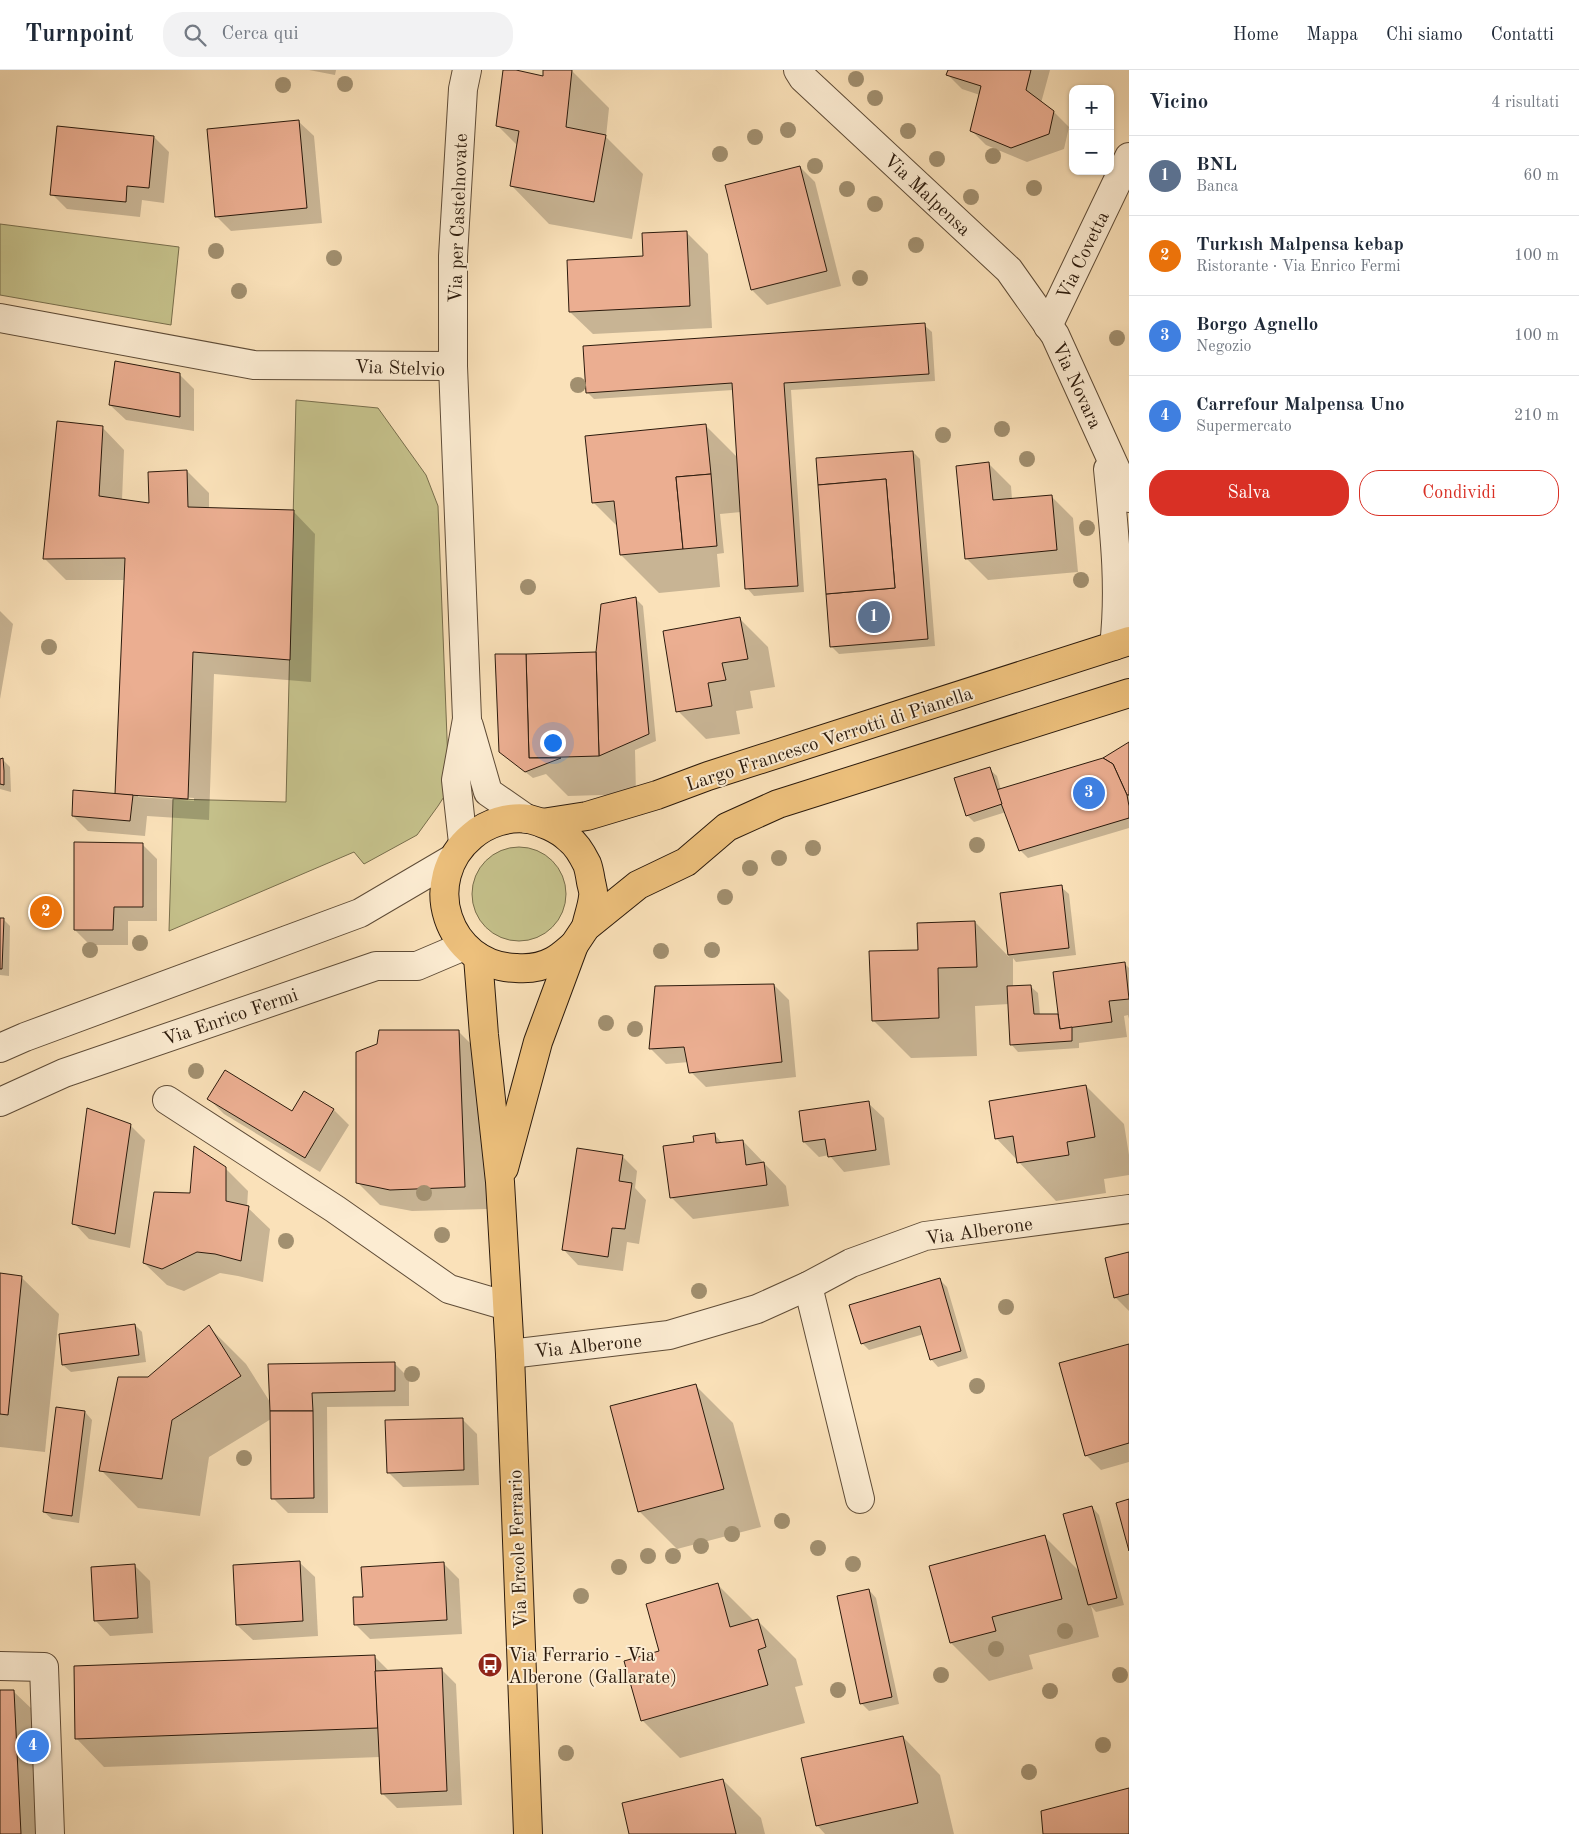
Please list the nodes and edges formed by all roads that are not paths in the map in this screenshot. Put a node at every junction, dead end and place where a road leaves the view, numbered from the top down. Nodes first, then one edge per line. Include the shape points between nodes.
1 (467, 70) edge
2 (798, 70) edge
3 (1129, 157) edge
4 (0, 318) edge
5 (1048, 326) junction
6 (453, 366) junction
7 (1106, 445) junction
8 (1129, 498) edge
9 (1122, 644) edge
10 (1129, 693) edge
11 (467, 719) junction
12 (535, 821) junction
13 (458, 851) junction
14 (580, 936) junction
15 (471, 952) junction
16 (13, 1038) edge
17 (0, 1048) edge
18 (167, 1100) dead end
19 (0, 1102) edge
20 (500, 1182) junction
21 (1129, 1209) edge
22 (808, 1286) junction
23 (507, 1306) junction
24 (510, 1354) junction
25 (860, 1499) dead end
26 (0, 1666) edge
27 (50, 1834) edge
28 (528, 1834) edge

1 - 6 street, Via per Castelnovate via 463,89 453,256
2 - 5 street, Via Malpensa via 1009,270
3 - 5 street, Via Covetta
4 - 6 street, Via Stelvio via 254,365
5 - 7 street, Via Novara
6 - 11 street, Via Stelvio
7 - 8 street, Via Novara
7 - 9 street, Via Novara
9 - 12 main road, Largo Francesco Verrotti di Pianella via 657,795 587,816
10 - 14 main road via 778,804 727,827 686,862 638,886
11 - 12 street, Via Stelvio via 488,792
11 - 13 street, Via Stelvio via 456,780
12 - 13 main road, Largo Francesco Verrotti di Pianella via 509,819 492,823 477,832
12 - 14 main road via 570,839 588,865 594,896
13 - 15 main road via 444,881 444,905 451,927
13 - 16 street via 360,913
14 - 15 main road via 553,961 528,969 502,968
14 - 20 main road via 538,1042
15 - 19 street, Via Enrico Fermi via 417,966 376,966 64,1073
15 - 20 main road via 484,1035
16 - 17 street
18 - 23 street via 335,1209 449,1289
20 - 23 main road
21 - 22 street, Via Alberone via 925,1236 851,1263
22 - 24 street, Via Alberone via 757,1309 669,1336
22 - 25 street
23 - 24 main road
24 - 28 main road, Via Ercole Ferrario
26 - 27 street via 44,1667

